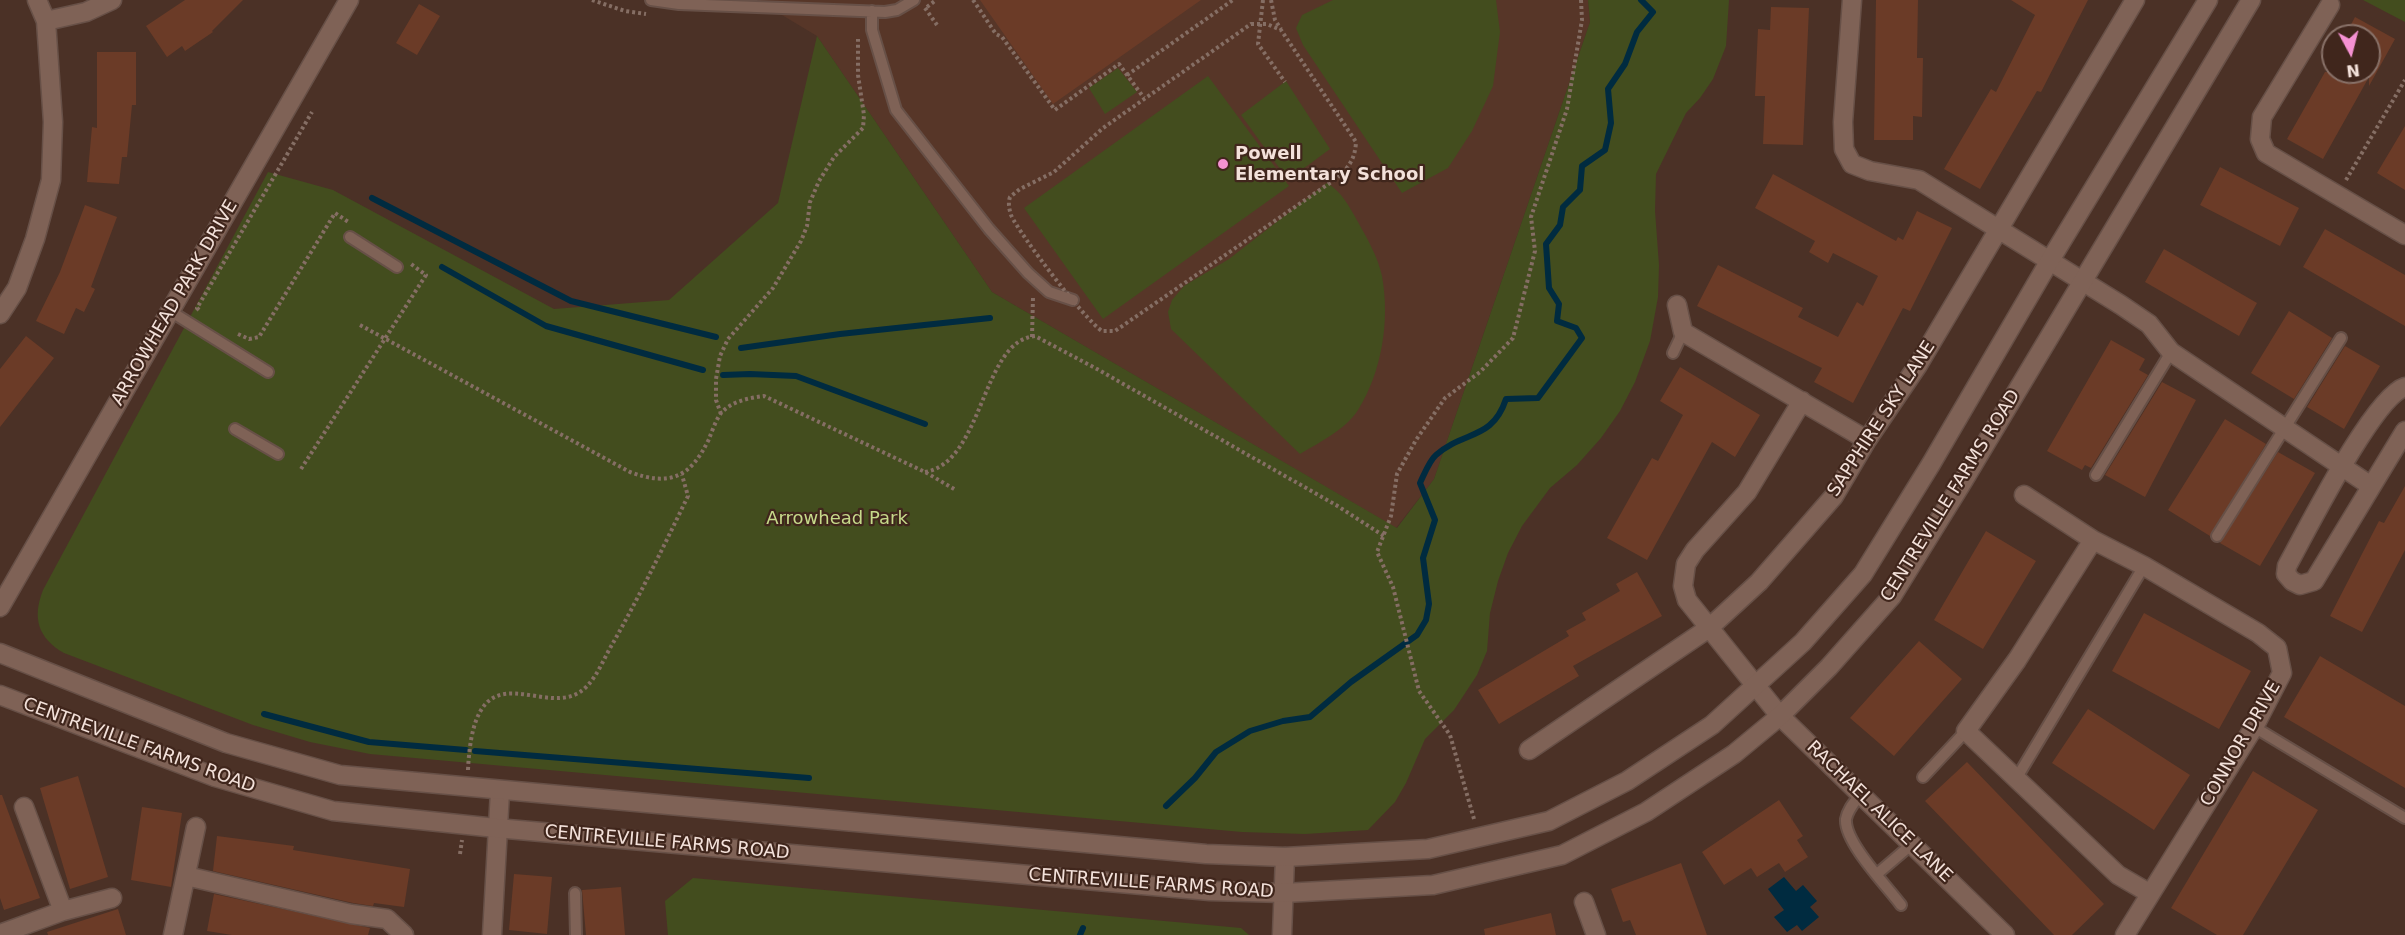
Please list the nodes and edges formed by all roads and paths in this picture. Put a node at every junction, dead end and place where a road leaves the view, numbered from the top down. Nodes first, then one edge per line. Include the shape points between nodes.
1 (37, 0) edge
2 (112, 0) edge
3 (349, 0) edge
4 (651, 0) edge
5 (914, 0) edge
6 (919, 0) edge
7 (973, 0) edge
8 (1233, 0) edge
9 (1263, 0) edge
10 (1270, 0) edge
11 (1581, 0) edge
12 (1851, 0) edge
13 (2135, 0) edge
14 (2208, 0) edge
15 (2251, 0) edge
16 (2330, 5) dead end
17 (860, 11) junction
18 (872, 11) junction
19 (46, 21) junction
20 (1260, 24) junction
21 (937, 25) dead end
22 (1281, 30) junction
23 (1127, 75) junction
24 (2405, 80) edge
25 (1285, 82) dead end
26 (1144, 98) junction
27 (312, 112) dead end
28 (2337, 195) junction
29 (1998, 228) junction
30 (352, 231) joint
31 (2405, 235) edge
32 (408, 262) dead end
33 (2049, 262) junction
34 (397, 267) dead end
35 (1035, 279) junction
36 (2082, 281) junction
37 (1073, 300) junction
38 (1677, 305) dead end
39 (170, 311) junction
40 (203, 313) dead end
41 (0, 314) edge
42 (360, 325) dead end
43 (231, 330) dead end
44 (1683, 332) junction
45 (1032, 337) junction
46 (2341, 338) dead end
47 (387, 339) junction
48 (2171, 352) junction
49 (1673, 353) dead end
50 (268, 372) dead end
51 (2405, 387) edge
52 (1802, 401) junction
53 (721, 414) junction
54 (235, 429) dead end
55 (2284, 429) junction
56 (2405, 431) edge
57 (1867, 440) junction
58 (278, 454) dead end
59 (2341, 466) junction
60 (301, 469) dead end
61 (924, 472) junction
62 (682, 475) junction
63 (2096, 475) dead end
64 (2371, 486) junction
65 (956, 490) dead end
66 (2024, 495) dead end
67 (2217, 536) dead end
68 (1384, 537) junction
69 (2093, 540) junction
70 (2144, 566) junction
71 (0, 607) edge
72 (1709, 628) junction
73 (0, 653) edge
74 (1756, 686) junction
75 (0, 695) edge
76 (1780, 716) junction
77 (2254, 728) junction
78 (1966, 730) junction
79 (1529, 750) dead end
80 (1923, 777) dead end
81 (2016, 779) junction
82 (466, 788) junction
83 (500, 790) junction
84 (1860, 795) junction
85 (24, 807) dead end
86 (1474, 819) dead end
87 (2405, 819) edge
88 (463, 825) junction
89 (196, 827) dead end
90 (496, 828) junction
91 (1911, 845) junction
92 (460, 854) dead end
93 (1285, 857) junction
94 (1877, 874) junction
95 (186, 876) junction
96 (575, 893) dead end
97 (1284, 893) junction
98 (2149, 893) junction
99 (112, 898) dead end
100 (1584, 902) dead end
101 (1901, 905) dead end
102 (63, 911) junction
103 (0, 934) edge
104 (2129, 934) edge
105 (173, 935) edge
106 (404, 935) edge
107 (492, 935) edge
108 (576, 935) edge
109 (1282, 935) edge
110 (1596, 935) edge
111 (2005, 935) edge

1 - 19 street
2 - 19 street via 86,12
3 - 39 street, ARROWHEAD PARK DRIVE
4 - 17 lane
5 - 18 lane via 897,10
6 - 21 path
7 - 23 path via 1055,110 1119,64
8 - 23 path
9 - 20 path
10 - 22 path
11 - 68 path via 1582,20 1567,109 1531,217 1535,251 1513,338 1480,372 1445,398 1416,440 1397,474
12 - 29 street via 1843,122 1844,149 1852,164 1918,180
13 - 29 street, SAPPHIRE SKY LANE
14 - 33 street, CENTREVILLE FARMS ROAD
15 - 36 street, CENTREVILLE FARMS ROAD
16 - 28 street via 2262,117 2260,139 2266,153
17 - 18 lane
17 - 53 path via 857,65 863,128 834,157 819,181 801,241 773,288 728,339 716,379
18 - 35 lane via 872,30 896,110 989,229
19 - 41 street via 53,122 51,180 17,288
20 - 22 path
20 - 25 path via 1258,44
20 - 26 path via 1251,24
22 - 37 path via 1356,142 1355,156 1348,168 1115,331 1099,330
23 - 26 path
24 - 28 path
26 - 37 path via 1102,128 1054,172 1010,197 1012,217
27 - 40 path via 197,308
28 - 31 street
29 - 33 street
29 - 57 street, SAPPHIRE SKY LANE via 1918,365
30 - 34 lane
30 - 43 path via 335,213 259,337 249,339
32 - 47 path via 426,275
33 - 36 street
33 - 74 street, CENTREVILLE FARMS ROAD via 1863,574 1803,642
35 - 37 lane via 1049,292
35 - 45 path
36 - 48 street via 2149,324
36 - 76 street, CENTREVILLE FARMS ROAD via 1892,596
38 - 44 street
39 - 50 lane
39 - 71 street, ARROWHEAD PARK DRIVE
42 - 47 path
44 - 49 lane
44 - 52 street
45 - 61 path via 1017,343 998,369 953,457
45 - 68 path via 1097,369
46 - 55 lane
47 - 60 path
47 - 62 path via 630,472 660,479
48 - 55 street
48 - 63 lane
51 - 59 street via 2387,398
52 - 57 street
52 - 72 street, RACHAEL ALICE LANE via 1747,492 1686,564 1683,586 1687,600
53 - 61 path via 745,399 764,396
53 - 62 path via 704,450
54 - 58 lane
55 - 59 street
55 - 67 lane
56 - 64 street
57 - 72 street, SAPPHIRE SKY LANE via 1834,496 1759,582
59 - 64 street
59 - 64 street via 2287,566 2286,574 2292,581 2300,585 2314,581
61 - 65 path
62 - 82 path via 688,496 645,587 587,686 571,698 516,692 497,695 479,713 469,753
66 - 69 street, CONNOR DRIVE
68 - 86 path via 1377,552 1393,587 1416,683 1428,707 1450,735
69 - 70 street, CONNOR DRIVE
69 - 78 street via 2017,660
70 - 77 street, CONNOR DRIVE via 2277,648 2282,673
70 - 81 lane
72 - 74 street, RACHAEL ALICE LANE
72 - 79 street, SAPPHIRE SKY LANE
73 - 82 street, CENTREVILLE FARMS ROAD via 238,747 340,775
74 - 76 street, RACHAEL ALICE LANE
74 - 93 street, CENTREVILLE FARMS ROAD via 1712,725 1627,781 1549,821 1428,849
75 - 88 street, CENTREVILLE FARMS ROAD via 215,777 333,811
76 - 84 street, RACHAEL ALICE LANE
76 - 97 street, CENTREVILLE FARMS ROAD via 1734,754 1646,812 1562,855 1432,885
77 - 87 lane
77 - 98 street, CONNOR DRIVE
78 - 80 lane
78 - 81 street
81 - 98 street via 2118,875
82 - 83 street, CENTREVILLE FARMS ROAD
83 - 90 street
83 - 93 street, CENTREVILLE FARMS ROAD via 1206,854
84 - 91 street, RACHAEL ALICE LANE
84 - 94 lane via 1849,809 1846,822 1850,839
85 - 102 street
88 - 90 street, CENTREVILLE FARMS ROAD
88 - 92 path
89 - 95 street
90 - 97 street, CENTREVILLE FARMS ROAD via 1210,891
90 - 107 street
91 - 94 lane
91 - 111 street, RACHAEL ALICE LANE
93 - 97 street
94 - 101 lane
95 - 105 street
95 - 106 street via 387,919
96 - 108 lane
97 - 109 street
98 - 104 street, CONNOR DRIVE
99 - 102 street
100 - 110 street
102 - 103 street

